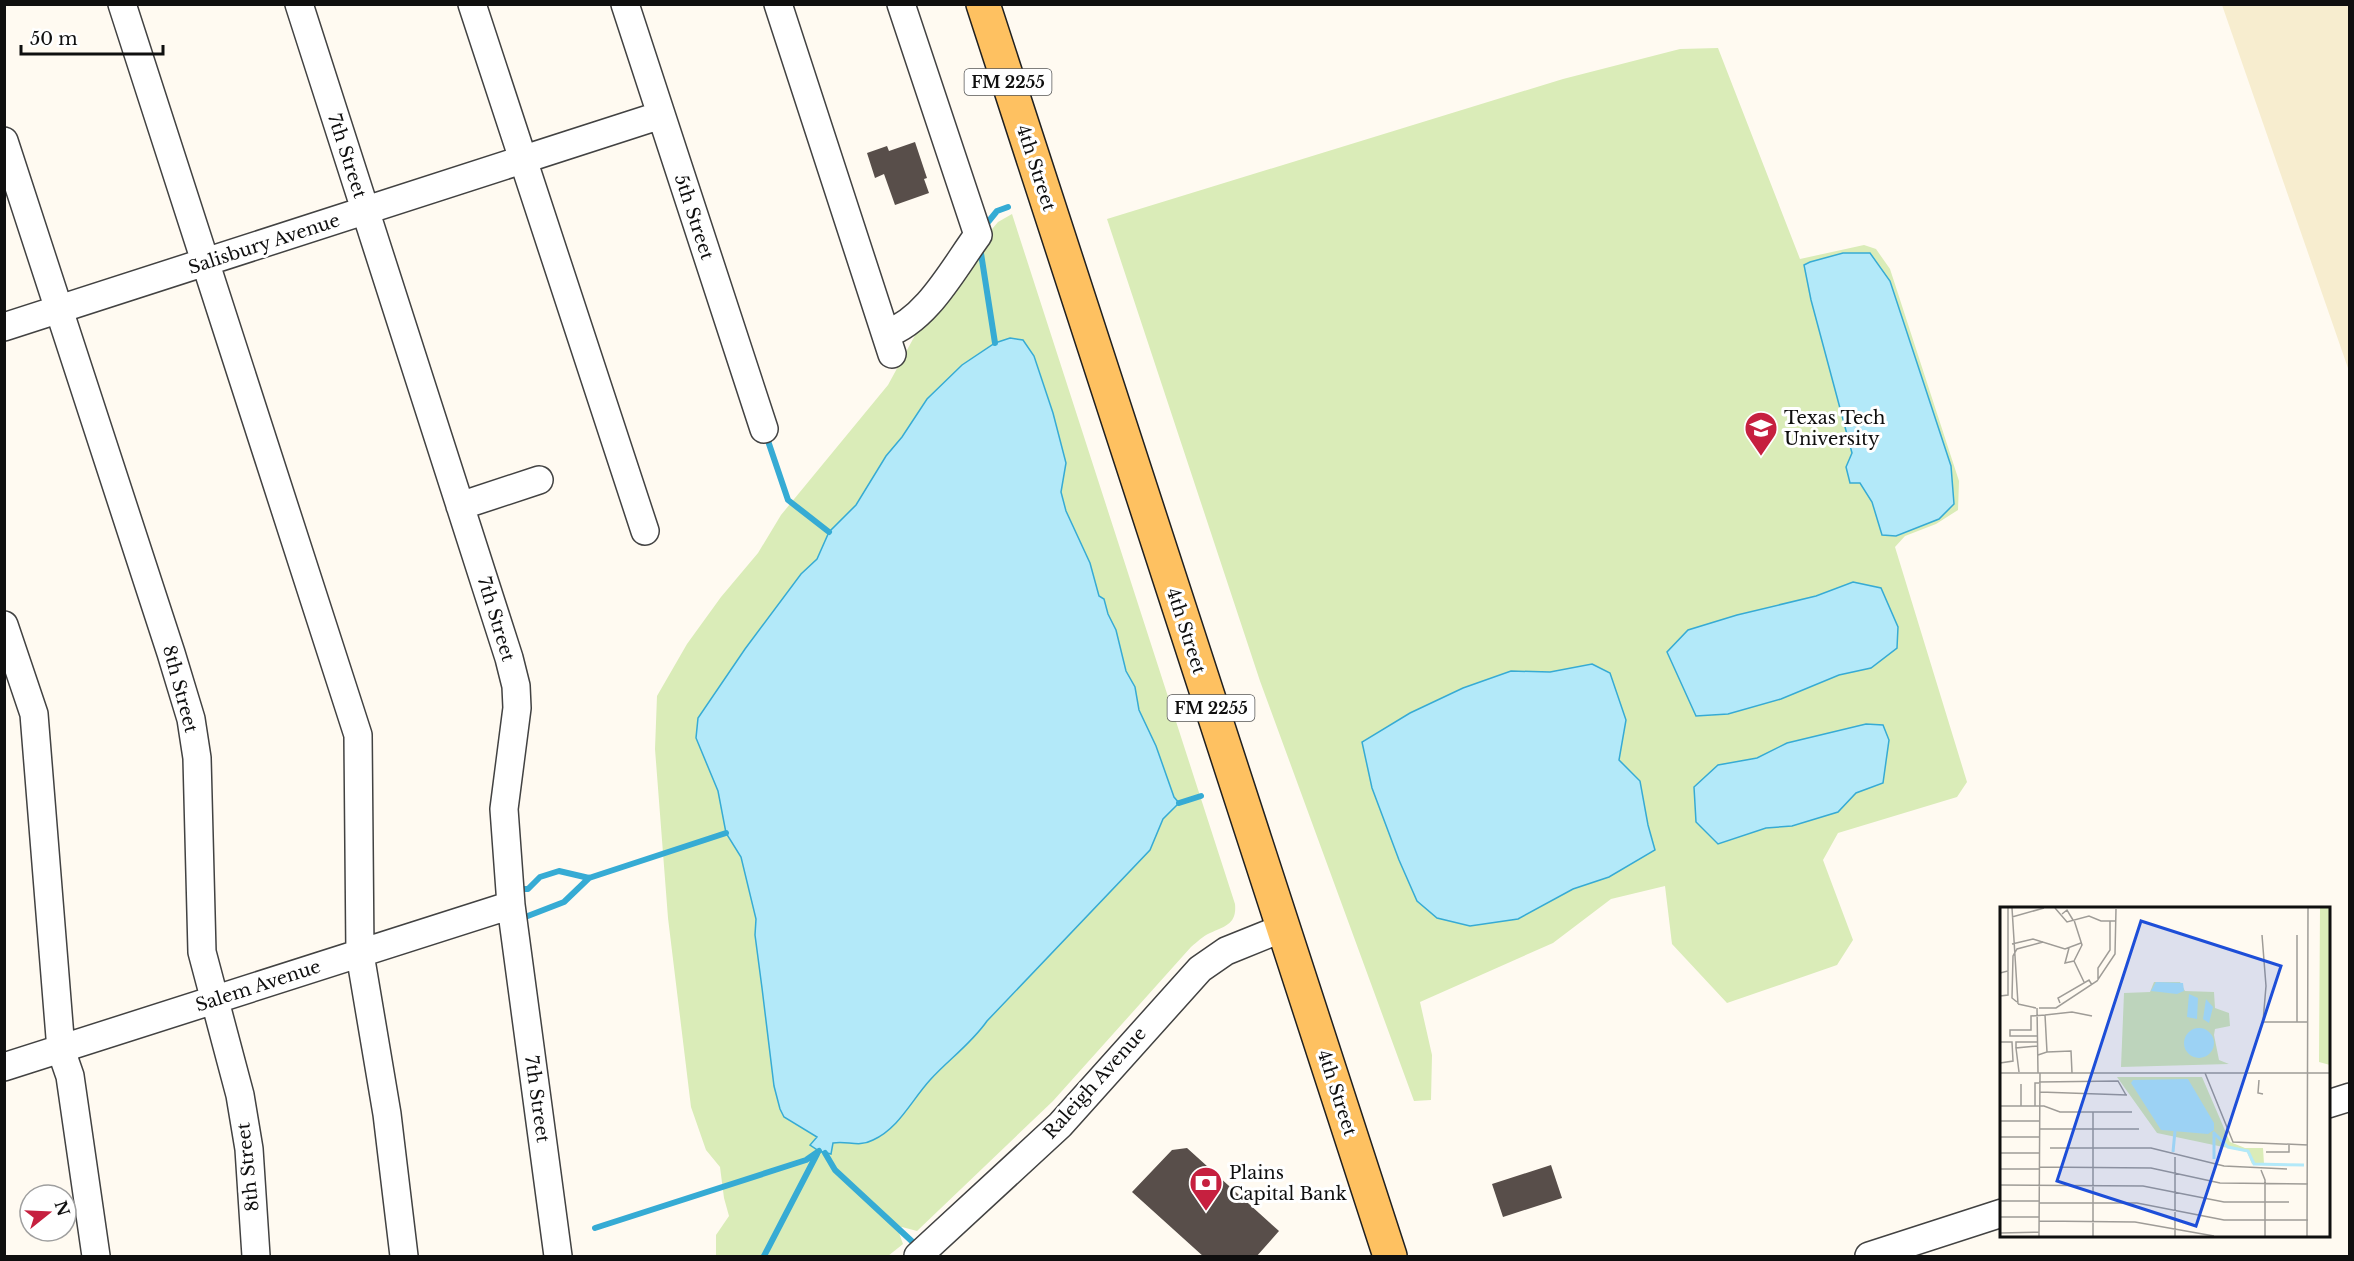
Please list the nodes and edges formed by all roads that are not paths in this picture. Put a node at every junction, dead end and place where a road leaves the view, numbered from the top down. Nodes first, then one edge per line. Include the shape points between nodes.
1 (122, 4) edge
2 (298, 4) edge
3 (472, 4) edge
4 (625, 4) edge
5 (778, 4) edge
6 (901, 4) edge
7 (983, 4) edge
8 (661, 115) junction
9 (4, 141) edge
10 (523, 160) junction
11 (365, 211) junction
12 (204, 263) junction
13 (59, 310) junction
14 (4, 327) edge
15 (764, 429) dead end
16 (539, 480) dead end
17 (460, 507) junction
18 (645, 531) dead end
19 (4, 625) edge
20 (511, 905) junction
21 (1283, 928) junction
22 (360, 954) junction
23 (214, 1000) junction
24 (60, 1050) junction
25 (4, 1067) edge
26 (2349, 1097) edge
27 (2330, 1103) edge
28 (2000, 1213) edge
29 (96, 1257) edge
30 (256, 1257) edge
31 (404, 1257) edge
32 (558, 1257) edge
33 (918, 1257) edge
34 (1390, 1257) edge
35 (1869, 1257) edge

1 - 12 street
2 - 11 street, 7th Street
3 - 10 street
4 - 8 street, 5th Street
5 - 6 street via 889,344 924,309 978,235
7 - 21 main road, 4th Street / FM 2255
8 - 10 street, Salisbury Avenue
8 - 15 street, 5th Street
9 - 13 street, 8th Street
10 - 11 street, Salisbury Avenue
10 - 18 street
11 - 12 street, Salisbury Avenue
11 - 17 street, 7th Street
12 - 13 street, Salisbury Avenue
12 - 22 street via 358,735
13 - 14 street, Salisbury Avenue
13 - 23 street, 8th Street via 191,719 197,758 201,952
16 - 17 street
17 - 20 street, 7th Street via 516,686 517,708 504,809
19 - 24 street via 34,714
20 - 22 street, Salem Avenue
20 - 32 street, 7th Street
21 - 33 street, Raleigh Avenue via 1226,951 1200,969 1060,1125
21 - 34 main road, 4th Street / FM 2255
22 - 23 street, Salem Avenue
22 - 31 street via 387,1114
23 - 24 street, Salem Avenue
23 - 30 street, 8th Street via 240,1095 249,1149
24 - 25 street, Salem Avenue
24 - 29 street via 70,1076
26 - 27 street
28 - 35 street

